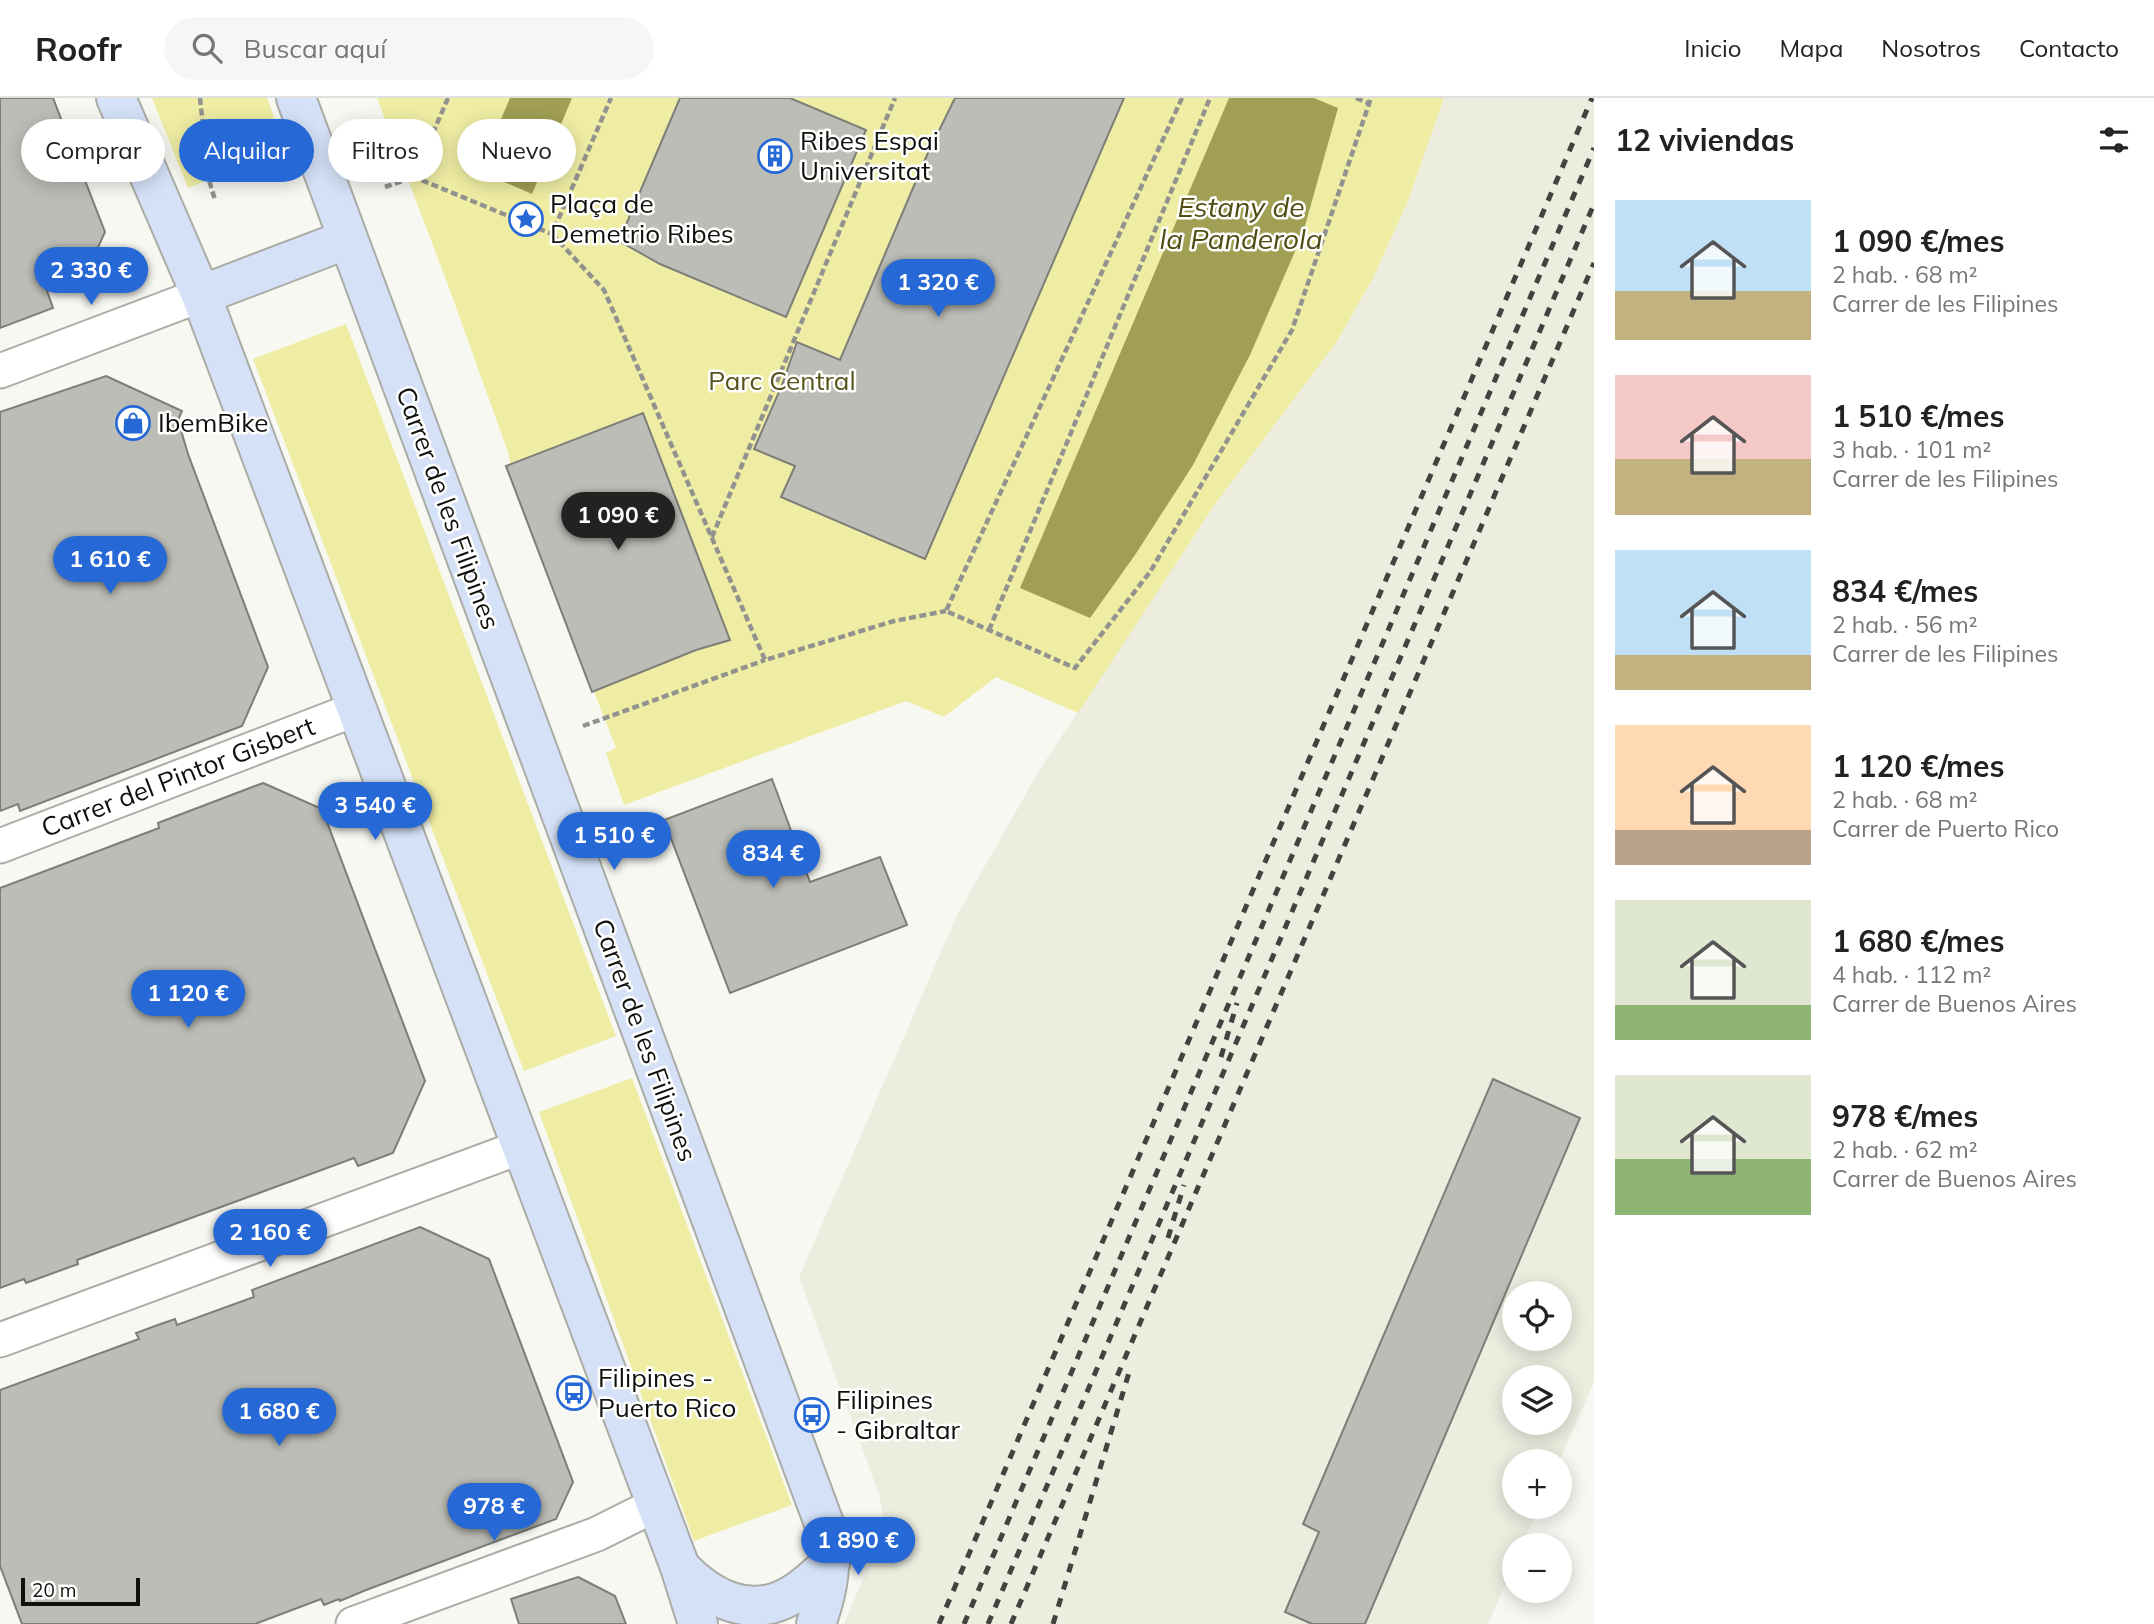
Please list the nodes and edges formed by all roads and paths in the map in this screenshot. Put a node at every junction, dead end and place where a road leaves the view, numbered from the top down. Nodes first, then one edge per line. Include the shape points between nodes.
1 (116, 98) edge
2 (201, 98) edge
3 (296, 98) edge
4 (448, 98) edge
5 (611, 98) edge
6 (895, 98) edge
7 (1182, 98) edge
8 (1210, 98) edge
9 (1356, 98) edge
10 (1370, 101) edge
11 (439, 119) edge
12 (400, 182) edge
13 (426, 182) edge
14 (385, 187) dead end
15 (215, 200) dead end
16 (552, 234) junction
17 (348, 239) junction
18 (201, 295) junction
19 (0, 371) edge
20 (712, 538) junction
21 (946, 611) junction
22 (989, 630) junction
23 (765, 660) junction
24 (356, 709) junction
25 (583, 726) dead end
26 (0, 846) edge
27 (521, 1147) junction
28 (0, 1340) edge
29 (655, 1505) junction
30 (830, 1564) junction
31 (680, 1567) junction
32 (353, 1624) edge
33 (698, 1624) edge
34 (816, 1624) edge

1 - 18 main road
2 - 15 path
3 - 17 main road, Carrer de les Filipines
4 - 11 path
5 - 16 path
6 - 20 path
7 - 21 path
8 - 22 path
9 - 10 path
10 - 22 path via 1292,330 1150,572 1075,667
12 - 14 path
13 - 16 path
16 - 20 path via 604,290
17 - 18 main road
17 - 30 main road, Carrer de les Filipines via 825,1526
18 - 19 street
18 - 24 main road
20 - 23 path
21 - 22 path
21 - 23 path via 894,621
23 - 25 path
24 - 26 street, Carrer del Pintor Gisbert
24 - 27 main road
27 - 28 street
27 - 29 main road
29 - 31 main road
29 - 32 street via 597,1534
30 - 31 main road via 790,1597 739,1605 707,1592
30 - 34 main road, Carrer de les Filipines
31 - 33 main road

